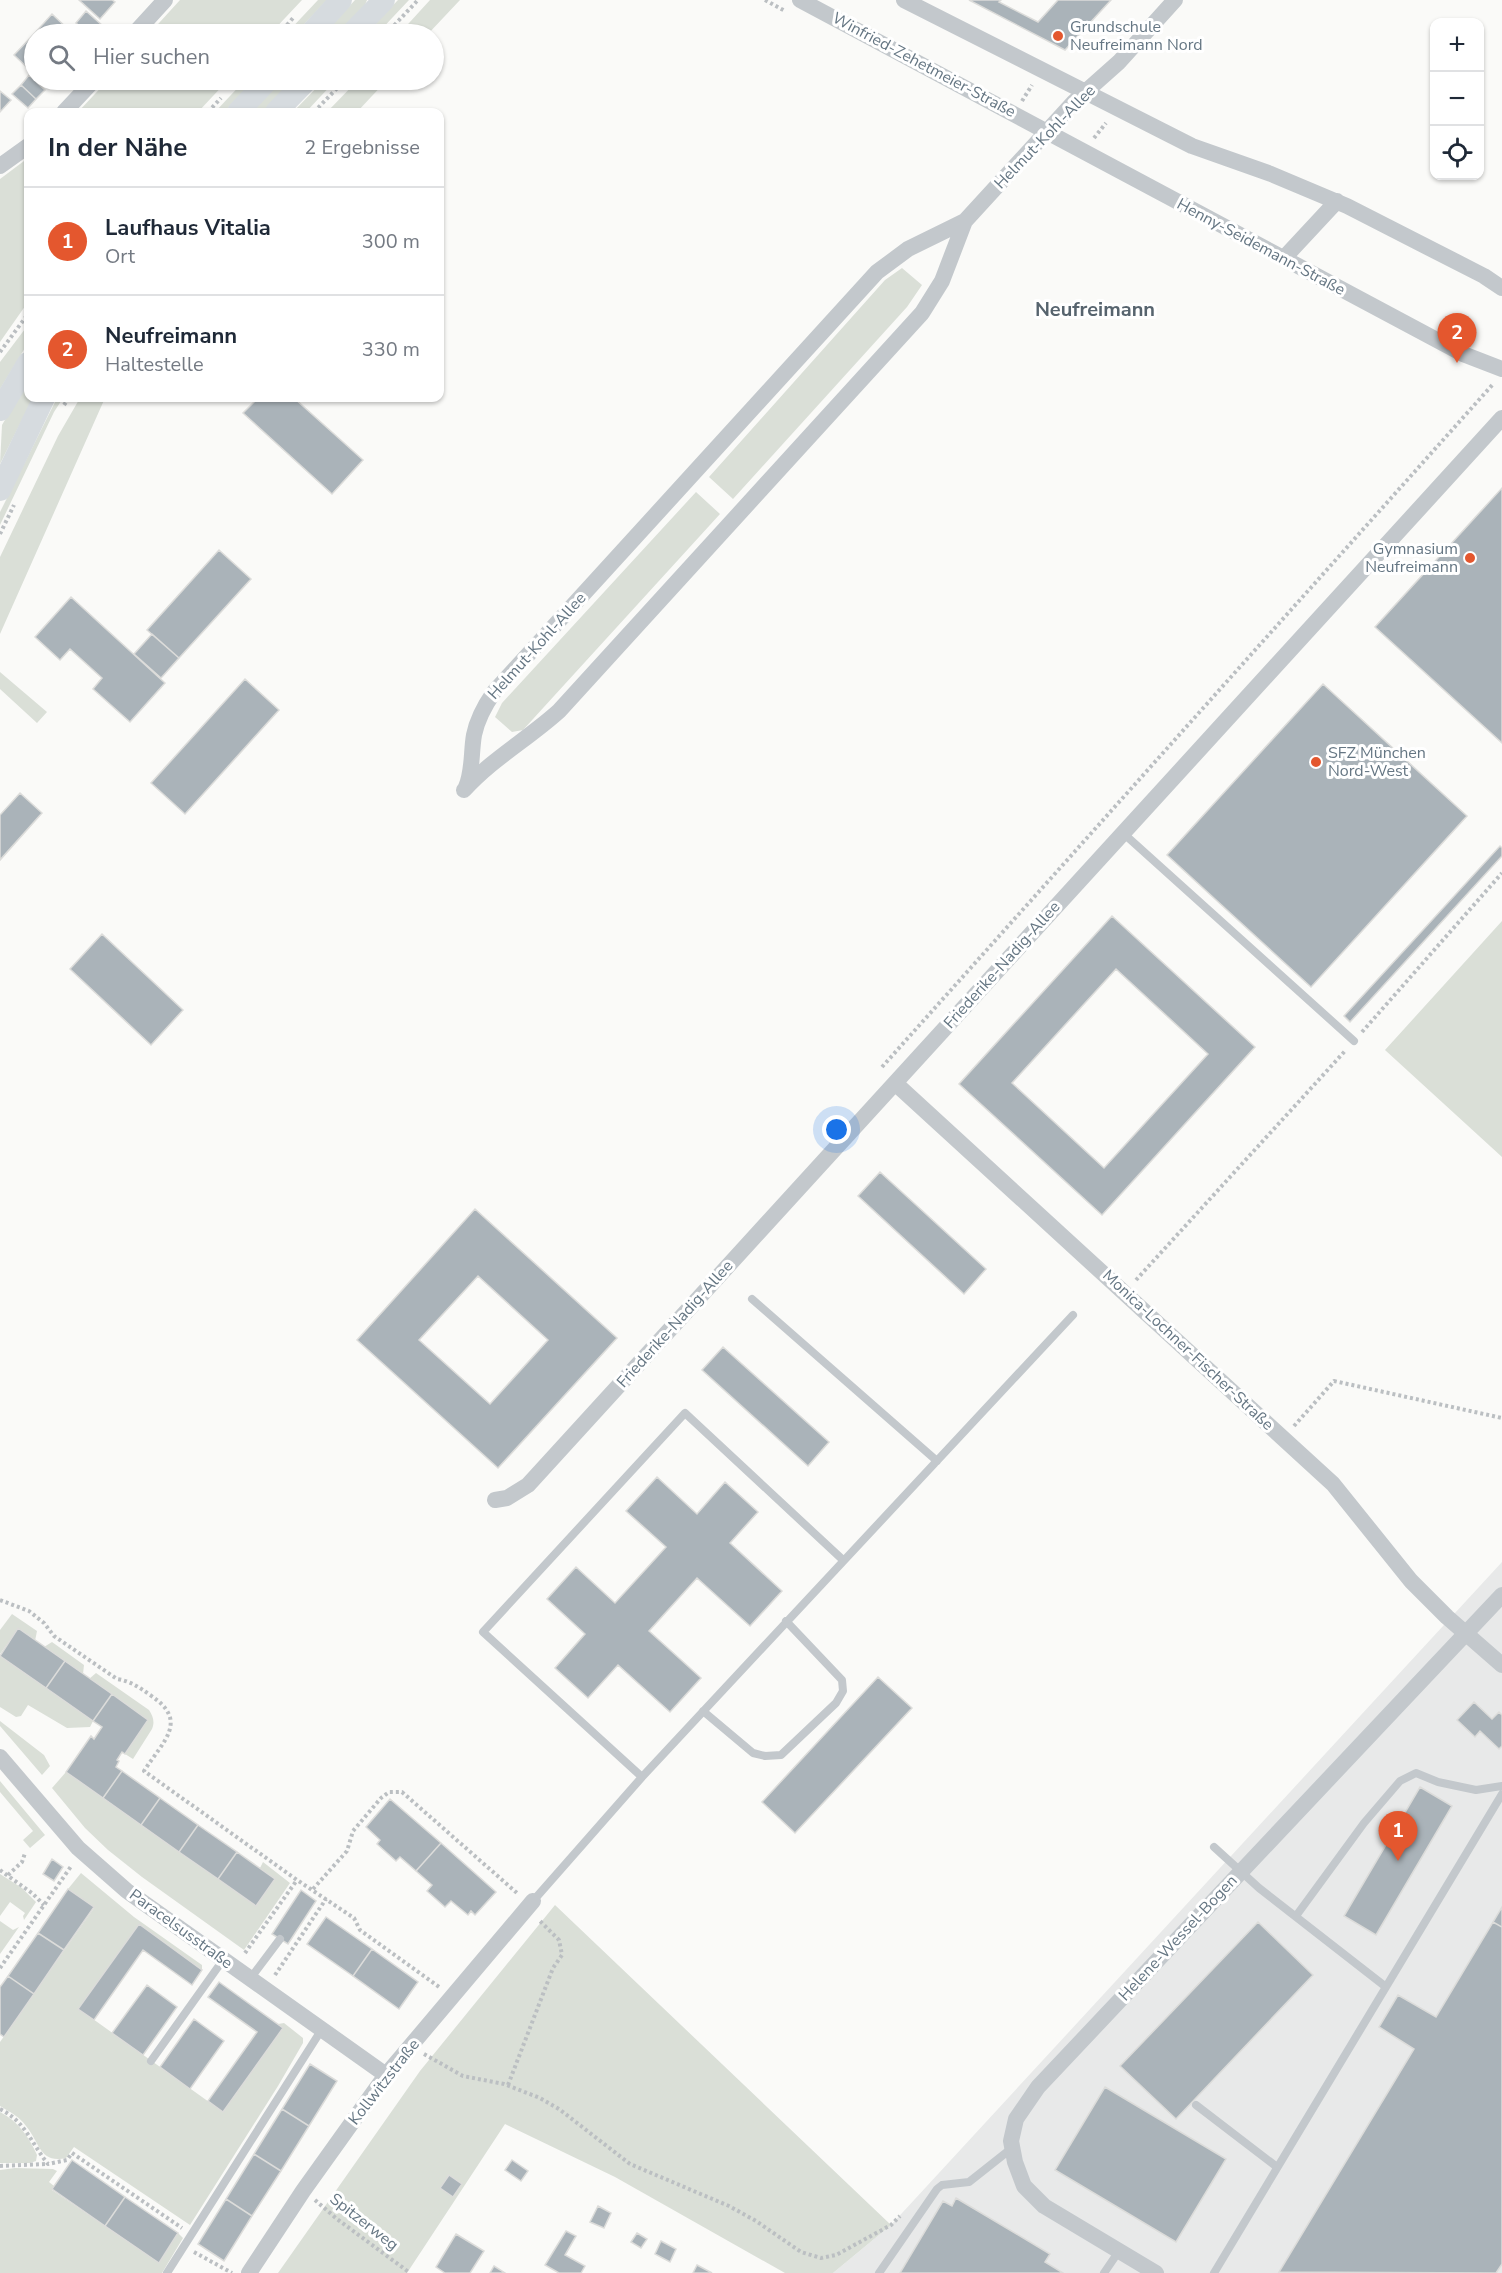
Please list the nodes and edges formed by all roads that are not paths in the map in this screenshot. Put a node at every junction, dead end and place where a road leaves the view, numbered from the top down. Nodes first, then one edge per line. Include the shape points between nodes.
1 (165, 0) edge
2 (341, 0) edge
3 (384, 0) edge
4 (800, 0) edge
5 (904, 0) edge
6 (1175, 0) edge
7 (143, 24) edge
8 (319, 24) edge
9 (361, 24) edge
10 (85, 90) edge
11 (259, 90) edge
12 (297, 90) edge
13 (1085, 93) junction
14 (68, 108) edge
15 (242, 108) edge
16 (280, 108) edge
17 (1047, 131) junction
18 (24, 149) edge
19 (0, 166) edge
20 (1337, 201) junction
21 (965, 221) junction
22 (1284, 258) junction
23 (1502, 288) edge
24 (1502, 355) edge
25 (1478, 359) junction
26 (24, 370) edge
27 (1501, 372) edge
28 (42, 402) edge
29 (0, 410) edge
30 (1502, 418) edge
31 (0, 490) edge
32 (1123, 833) junction
33 (1354, 1041) road end
34 (895, 1083) junction
35 (752, 1299) dead end
36 (1073, 1315) dead end
37 (937, 1461) junction
38 (495, 1500) dead end
39 (843, 1560) junction
40 (1502, 1595) edge
41 (786, 1621) junction
42 (1465, 1634) junction
43 (1502, 1665) edge
44 (703, 1711) junction
45 (0, 1757) edge
46 (642, 1777) junction
47 (1502, 1786) edge
48 (1502, 1794) edge
49 (1214, 1847) dead end
50 (1241, 1872) junction
51 (530, 1905) joint
52 (1296, 1916) junction
53 (279, 1939) dead end
54 (229, 1964) junction
55 (250, 1979) junction
56 (1386, 1987) junction
57 (322, 2029) junction
58 (151, 2061) dead end
59 (386, 2075) junction
60 (1196, 2105) dead end
61 (1012, 2148) junction
62 (1277, 2167) junction
63 (1119, 2251) junction
64 (167, 2273) edge
65 (249, 2273) edge
66 (879, 2273) edge
67 (1104, 2273) edge
68 (1156, 2273) edge
69 (1214, 2273) edge

1 - 7 street
2 - 8 main road
3 - 9 main road
4 - 17 street, Winfried-Zehetmeier-Straße
5 - 13 street
6 - 13 street, Helmut-Kohl-Allee
10 - 14 street
11 - 15 main road
12 - 16 main road
13 - 17 street, Helmut-Kohl-Allee
13 - 20 street via 1192,146
17 - 21 street, Helmut-Kohl-Allee
17 - 22 street, Henny-Seidemann-Straße
18 - 19 street
20 - 22 street
20 - 23 street
21 - 21 street, Helmut-Kohl-Allee via 908,249 878,272 494,692 477,723 464,790 559,711 922,313 942,281
22 - 25 street, Henny-Seidemann-Straße
24 - 25 street
25 - 27 street, Henny-Seidemann-Straße
26 - 29 main road
28 - 31 main road
30 - 32 street, Friederike-Nadig-Allee
32 - 33 lane
32 - 34 street, Friederike-Nadig-Allee
34 - 38 street, Friederike-Nadig-Allee via 528,1485 507,1498
34 - 42 street, Monica-Lochner-Fischer-Straße via 1284,1438 1345,1497 1411,1581
35 - 37 lane
36 - 37 lane
37 - 39 lane
39 - 41 lane
39 - 46 lane via 685,1413 483,1632
40 - 42 street, Helene-Wessel-Bogen
41 - 44 lane
41 - 44 lane via 843,1680 843,1691 836,1703 781,1755 765,1756 753,1753
42 - 43 street, Monica-Lochner-Fischer-Straße
42 - 50 street, Helene-Wessel-Bogen
44 - 46 lane
45 - 54 street, Paracelsusstraße via 82,1851 127,1891
46 - 51 lane
47 - 52 lane via 1476,1790 1416,1773 1400,1781 1364,1822
48 - 56 lane
49 - 50 lane
50 - 52 lane
50 - 61 street, Helene-Wessel-Bogen via 1038,2087 1016,2119
51 - 59 street, Kollwitzstraße
52 - 56 lane
53 - 55 lane
54 - 55 street, Paracelsusstraße
54 - 58 lane
55 - 57 street, Paracelsusstraße
56 - 62 lane
57 - 59 street, Paracelsusstraße
57 - 64 lane
59 - 65 street, Kollwitzstraße
60 - 62 lane
61 - 63 street, Helene-Wessel-Bogen via 1024,2186 1044,2206
61 - 66 lane via 969,2182 937,2189
62 - 69 lane
63 - 67 lane
63 - 68 street, Helene-Wessel-Bogen

